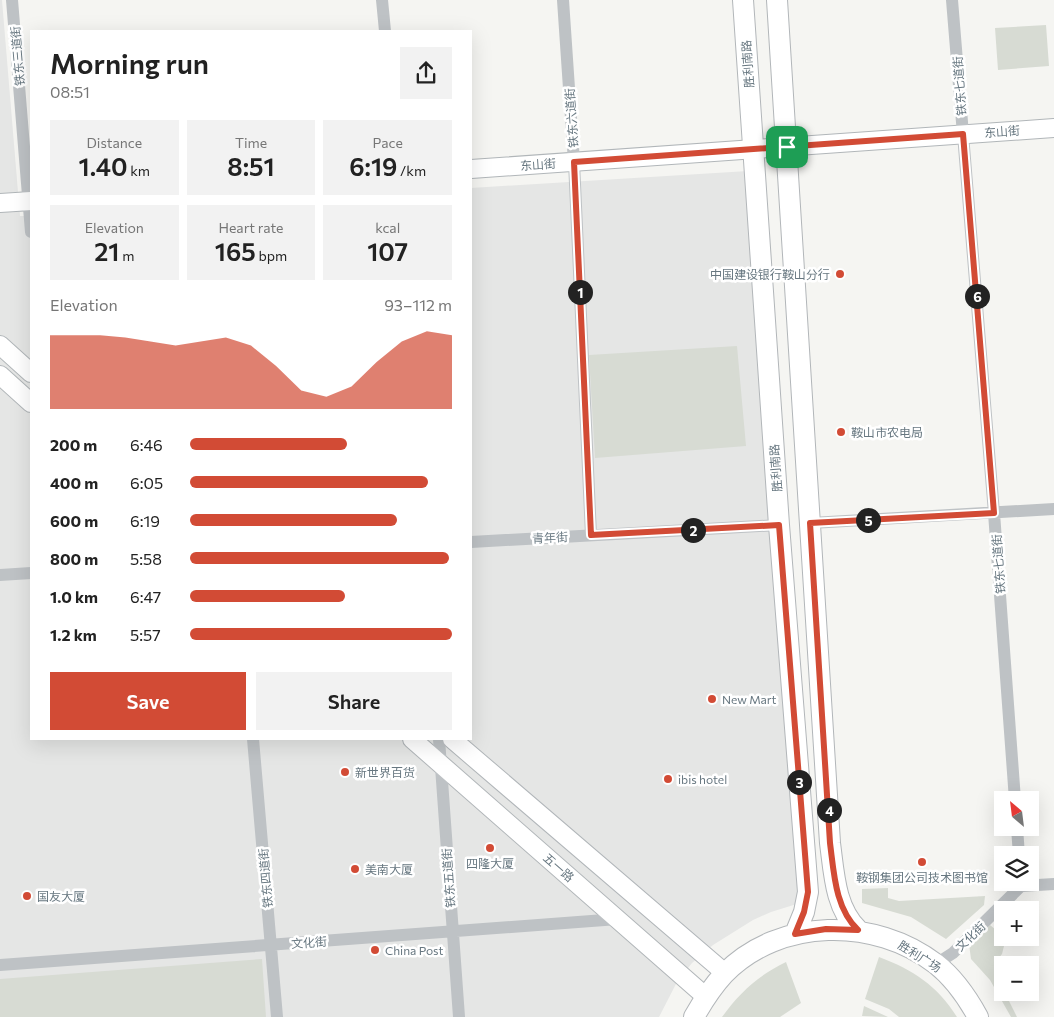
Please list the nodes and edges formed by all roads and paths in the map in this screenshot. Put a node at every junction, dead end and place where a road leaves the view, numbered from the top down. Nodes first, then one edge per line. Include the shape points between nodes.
1 (12, 0) edge
2 (382, 0) edge
3 (563, 0) edge
4 (743, 0) edge
5 (777, 0) edge
6 (952, 0) edge
7 (384, 30) edge
8 (1054, 128) edge
9 (963, 134) junction
10 (787, 147) junction
11 (753, 149) junction
12 (574, 162) junction
13 (472, 169) edge
14 (30, 201) edge
15 (0, 203) edge
16 (0, 345) edge
17 (30, 373) edge
18 (0, 375) edge
19 (30, 402) edge
20 (1054, 509) edge
21 (994, 513) junction
22 (810, 523) junction
23 (779, 525) junction
24 (591, 535) junction
25 (472, 542) edge
26 (30, 573) edge
27 (0, 575) edge
28 (253, 740) edge
29 (413, 740) edge
30 (439, 740) edge
31 (453, 740) edge
32 (440, 763) junction
33 (1014, 791) edge
34 (830, 843) junction
35 (805, 855) junction
36 (1039, 884) edge
37 (1054, 884) edge
38 (1014, 891) edge
39 (618, 919) junction
40 (858, 930) junction
41 (452, 932) junction
42 (795, 934) junction
43 (270, 944) junction
44 (936, 964) junction
45 (0, 965) edge
46 (725, 973) junction
47 (706, 996) junction
48 (277, 1017) edge
49 (459, 1017) edge
50 (694, 1017) edge
51 (978, 1017) edge

1 - 14 street, 铁东三道街
2 - 7 street
3 - 12 street, 铁东六道街
4 - 11 main road, 胜利南路
5 - 10 main road
6 - 9 street, 铁东七道街
8 - 9 main road, 东山街
9 - 10 main road, 东山街
9 - 21 street, 铁东七道街
10 - 11 main road, 东山街
10 - 22 main road
11 - 12 main road, 东山街
11 - 23 main road, 胜利南路
12 - 13 main road, 东山街
12 - 24 street, 铁东六道街
14 - 15 main road
16 - 17 main road
18 - 19 main road
20 - 21 street
21 - 22 street
21 - 33 street, 铁东七道街
22 - 34 main road
23 - 24 street, 青年街
23 - 35 main road, 胜利南路
24 - 25 street, 青年街
26 - 27 street
28 - 43 street, 铁东四道街
29 - 32 main road, 五一路
30 - 32 street, 铁东五道街
31 - 46 main road
32 - 39 main road, 五一路
32 - 41 street, 铁东五道街
34 - 35 main road via 829,863 822,873 812,870
34 - 40 main road via 841,902 847,918
35 - 42 main road, 胜利南路 via 807,902
36 - 37 street, 文化街
38 - 44 street, 文化街 via 953,953
39 - 41 street, 文化街
39 - 47 main road, 五一路
40 - 42 main road, 胜利广场 via 826,929
40 - 44 main road, 胜利广场 via 899,942
41 - 43 street, 文化街
41 - 49 street, 铁东五道街
42 - 46 main road, 胜利广场 via 746,956
43 - 45 street, 文化街
43 - 48 street, 铁东四道街
44 - 51 main road, 胜利广场 via 970,1001
46 - 47 main road, 胜利广场
47 - 50 main road, 胜利广场

